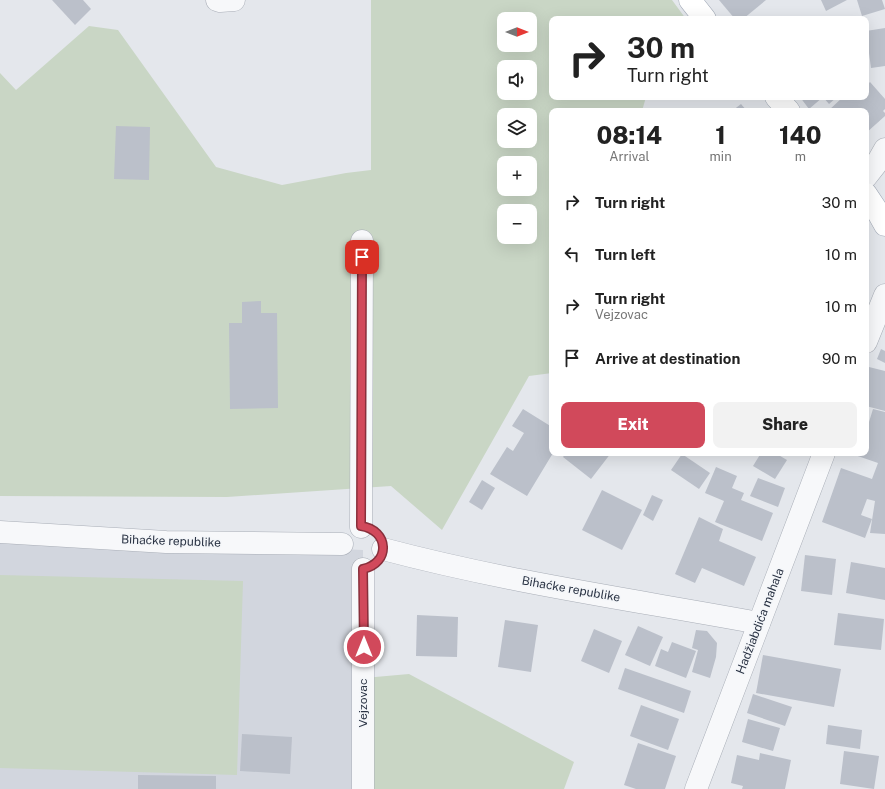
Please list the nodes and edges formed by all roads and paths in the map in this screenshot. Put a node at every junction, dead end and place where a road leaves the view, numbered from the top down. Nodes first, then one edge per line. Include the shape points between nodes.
1 (217, 0) edge
2 (234, 0) edge
3 (690, 0) edge
4 (703, 16) edge
5 (779, 100) edge
6 (786, 108) edge
7 (885, 149) edge
8 (869, 173) edge
9 (869, 198) edge
10 (885, 225) edge
11 (362, 241) dead end
12 (885, 295) edge
13 (869, 335) edge
14 (823, 456) edge
15 (361, 526) junction
16 (0, 532) edge
17 (342, 544) junction
18 (384, 549) junction
19 (363, 569) junction
20 (759, 623) junction
21 (363, 789) edge
22 (696, 789) edge

1 - 2 street
3 - 4 main road
5 - 6 main road
7 - 8 street
9 - 10 main road
11 - 15 street
12 - 13 street
14 - 20 street, Hadžiabdića mahala
15 - 17 street via 349,532
15 - 18 street via 375,530 383,542
16 - 17 street, Bihaćke republike via 166,542
17 - 19 street via 341,550 346,561 351,566
18 - 19 street via 382,556 374,565
18 - 20 street, Bihaćke republike via 430,562 519,580
19 - 21 street, Vejzovac
20 - 22 street, Hadžiabdića mahala

